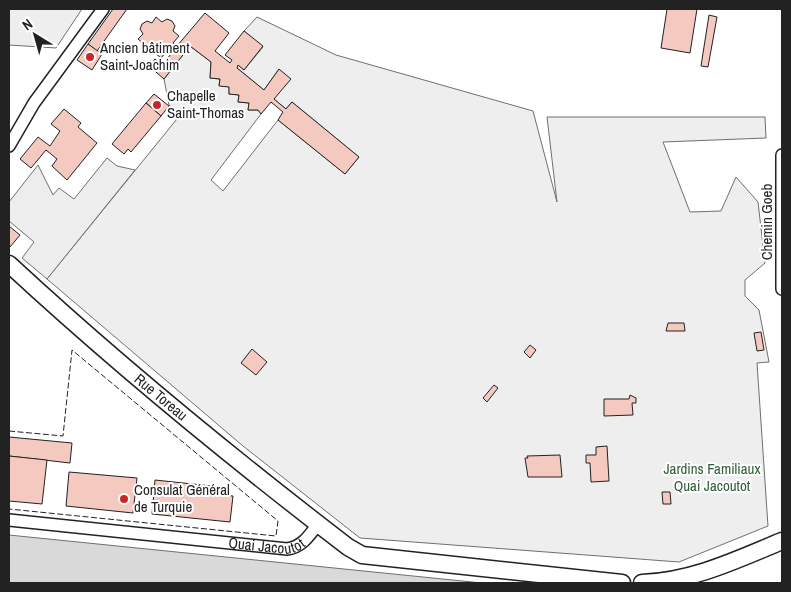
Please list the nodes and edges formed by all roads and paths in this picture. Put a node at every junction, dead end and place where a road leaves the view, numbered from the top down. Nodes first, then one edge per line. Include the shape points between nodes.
1 (103, 9) edge
2 (9, 146) edge
3 (782, 155) edge
4 (9, 264) edge
5 (782, 289) edge
6 (9, 520) edge
7 (318, 524) junction
8 (782, 541) edge
9 (622, 583) edge
10 (642, 583) edge

1 - 2 street via 34,103
3 - 5 street, Chemin Goeb
4 - 7 main road, Rue Toreau via 75,324
6 - 7 street, Quai Jacoutot via 287,549 301,544
7 - 9 main road, Quai Jacoutot via 348,548 369,557
8 - 10 main road via 713,570 686,578

